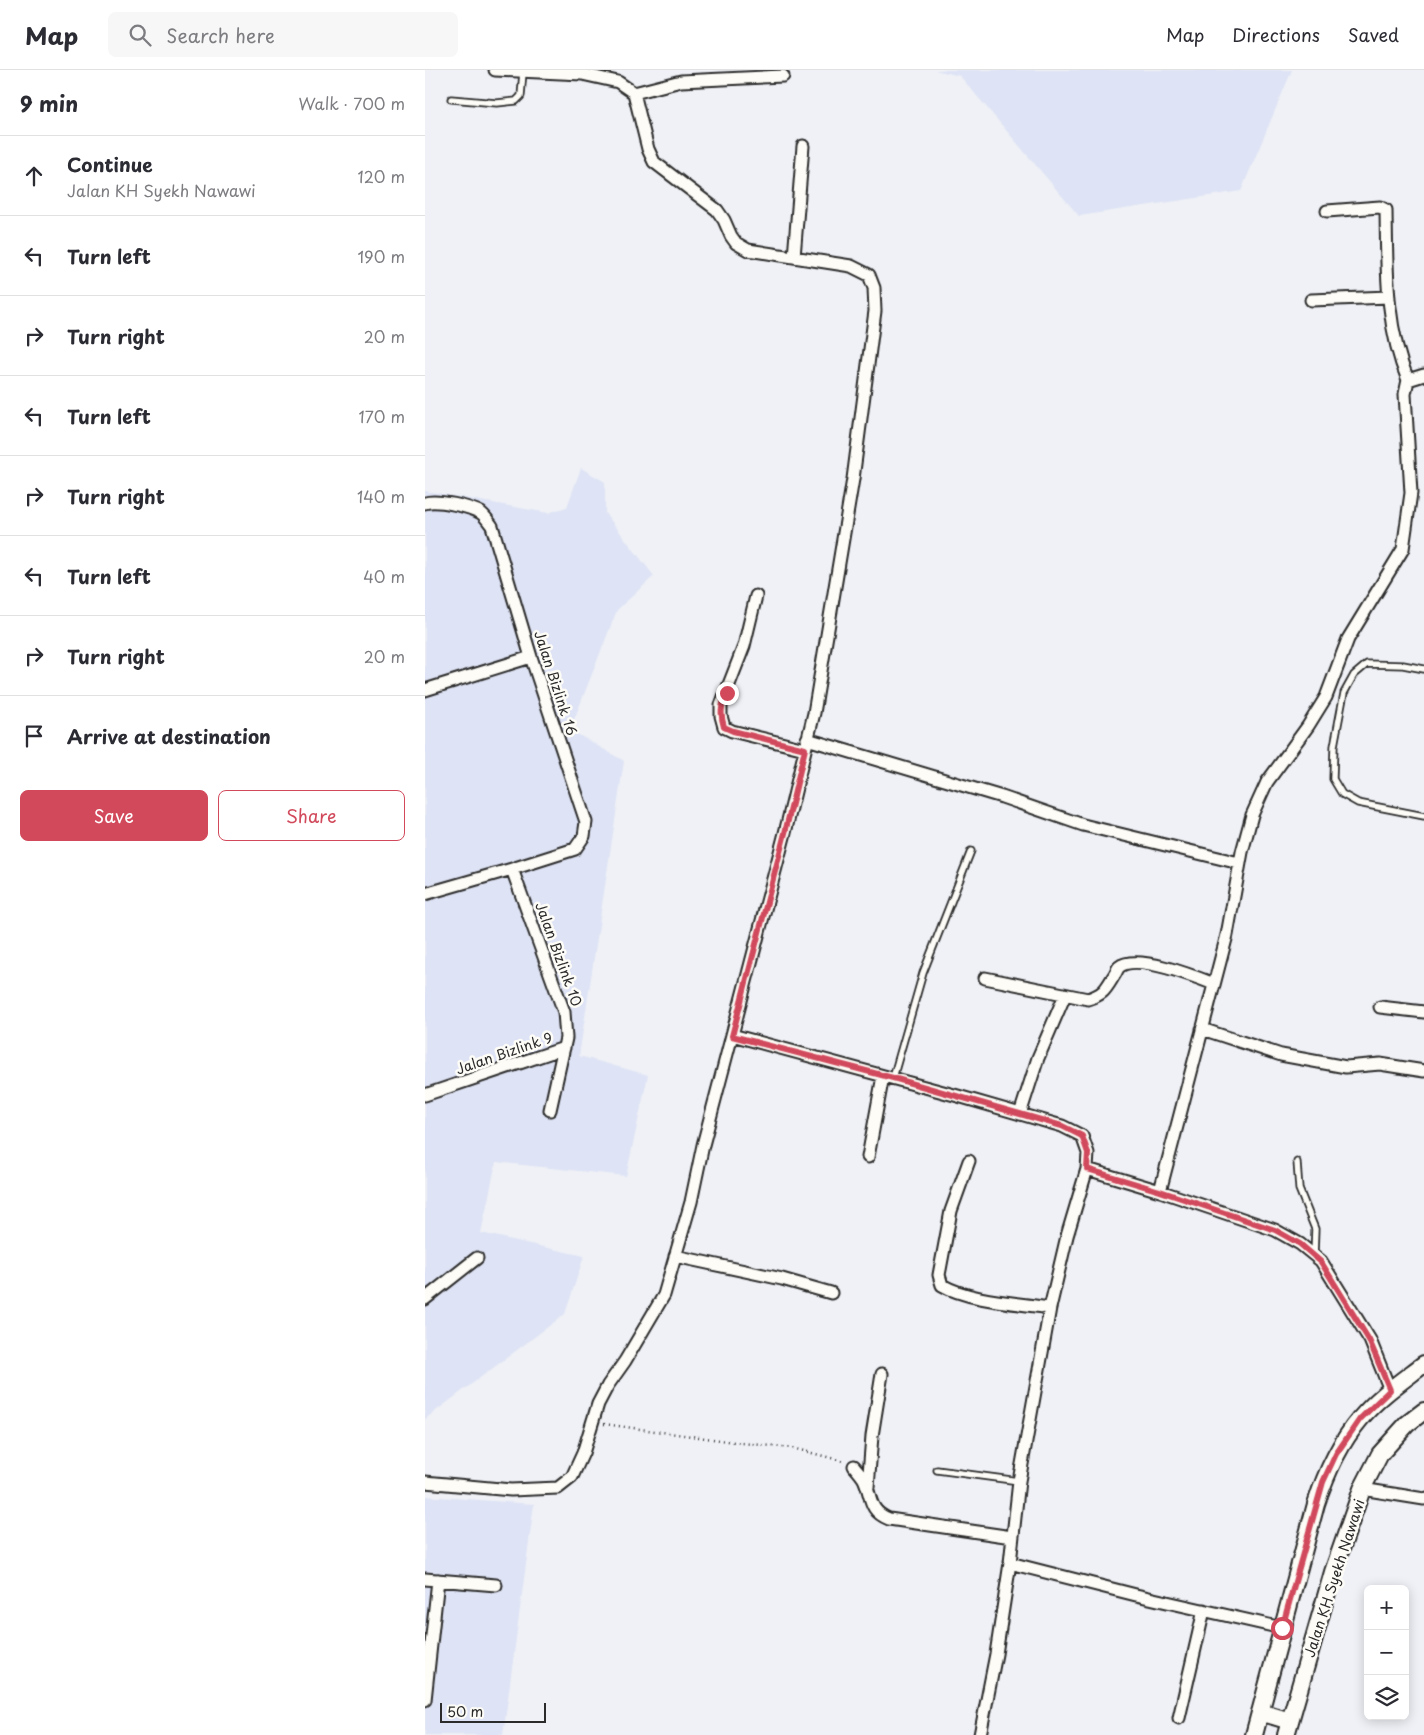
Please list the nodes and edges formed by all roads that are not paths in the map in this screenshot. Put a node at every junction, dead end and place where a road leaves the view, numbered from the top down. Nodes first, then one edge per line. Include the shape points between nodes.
1 (495, 70) edge
2 (523, 72) junction
3 (619, 76) edge
4 (783, 76) dead end
5 (634, 93) junction
6 (451, 99) dead end
7 (803, 146) dead end
8 (1327, 212) dead end
9 (793, 257) junction
10 (1389, 297) junction
11 (1311, 300) dead end
12 (1424, 375) edge
13 (1408, 380) junction
14 (428, 502) edge
15 (756, 596) dead end
16 (531, 657) junction
17 (1424, 670) edge
18 (425, 690) edge
19 (806, 744) junction
20 (1424, 816) edge
21 (971, 852) dead end
22 (1239, 863) junction
23 (512, 869) junction
24 (425, 894) edge
25 (985, 978) dead end
26 (1214, 984) junction
27 (1065, 995) junction
28 (1380, 1007) dead end
29 (1424, 1012) edge
30 (1202, 1029) junction
31 (732, 1036) junction
32 (564, 1048) junction
33 (1424, 1071) edge
34 (888, 1077) junction
35 (425, 1096) edge
36 (550, 1110) dead end
37 (1020, 1114) junction
38 (868, 1157) dead end
39 (969, 1161) dead end
40 (1297, 1162) dead end
41 (1087, 1169) junction
42 (1160, 1191) junction
43 (675, 1256) junction
44 (1314, 1256) junction
45 (477, 1258) dead end
46 (831, 1292) dead end
47 (425, 1299) edge
48 (1050, 1308) junction
49 (1424, 1364) edge
50 (882, 1374) dead end
51 (1390, 1390) junction
52 (1424, 1411) edge
53 (854, 1466) road end
54 (937, 1470) dead end
55 (1019, 1481) junction
56 (425, 1482) edge
57 (1362, 1489) junction
58 (868, 1491) junction
59 (1424, 1499) edge
60 (1012, 1537) junction
61 (1010, 1563) junction
62 (425, 1579) edge
63 (438, 1580) junction
64 (497, 1584) dead end
65 (1204, 1610) junction
66 (1282, 1628) junction
67 (425, 1700) edge
68 (1260, 1712) junction
69 (1179, 1718) dead end
70 (1288, 1728) edge
71 (980, 1735) edge
72 (1253, 1735) edge

1 - 2 street
2 - 3 street
2 - 6 lane via 521,96 516,101
3 - 5 street
4 - 5 street via 681,81
5 - 9 street via 654,162 717,210 737,243 748,250
7 - 9 street
8 - 10 street via 1380,207 1386,210
9 - 19 street via 851,266 869,275 874,288 875,311 853,479
10 - 11 street
10 - 13 street via 1390,316
12 - 13 street
13 - 22 street via 1405,394 1411,493 1403,549 1348,639 1326,697 1267,782 1251,815
14 - 16 street, Jalan Bizlink 16 via 461,506 482,514 492,526
15 - 19 street via 744,646 721,705 724,727
16 - 18 street
16 - 23 street, Jalan Bizlink 16 via 586,822 584,836 575,849
17 - 20 lane via 1403,665 1367,664 1354,675 1344,693 1334,746 1333,779 1342,794 1358,803
19 - 22 street via 1002,798 1083,824
19 - 31 street
21 - 34 lane via 923,973
22 - 26 street via 1227,935
23 - 24 street
23 - 32 street, Jalan Bizlink 10 via 564,1012 567,1038
25 - 27 street
26 - 27 street via 1148,963 1131,963 1119,967 1101,995 1088,999
26 - 30 street
27 - 37 street via 1038,1058
28 - 29 street
30 - 33 street via 1281,1055 1346,1068 1380,1064
30 - 42 street
31 - 34 street
31 - 43 street
32 - 35 street, Jalan Bizlink 9
32 - 36 street, Jalan Bizlink 10
34 - 37 street
34 - 38 street
37 - 41 street via 1062,1126 1082,1136 1088,1153
39 - 48 street via 951,1211 939,1275 942,1285 976,1297
40 - 44 lane via 1299,1189 1315,1229
41 - 42 street
41 - 48 street
42 - 44 street via 1275,1230
43 - 46 street
43 - 56 street via 664,1295 598,1404 572,1477 558,1488 511,1490
44 - 51 street via 1321,1262 1369,1340
45 - 47 street
48 - 55 street
49 - 51 main road
50 - 58 street via 871,1444
51 - 66 main road via 1360,1419 1336,1454 1323,1482
52 - 57 main road, Jalan KH Syekh Nawawi via 1407,1424 1380,1454
53 - 58 street
54 - 55 lane
55 - 60 street
57 - 59 street
57 - 70 main road, Jalan KH Syekh Nawawi via 1333,1572
58 - 60 street via 875,1509 889,1519
60 - 61 street
61 - 65 street
61 - 71 street
62 - 63 street
63 - 64 street
63 - 67 street
65 - 66 street
65 - 69 street
66 - 68 main road
68 - 70 main road
68 - 72 main road

